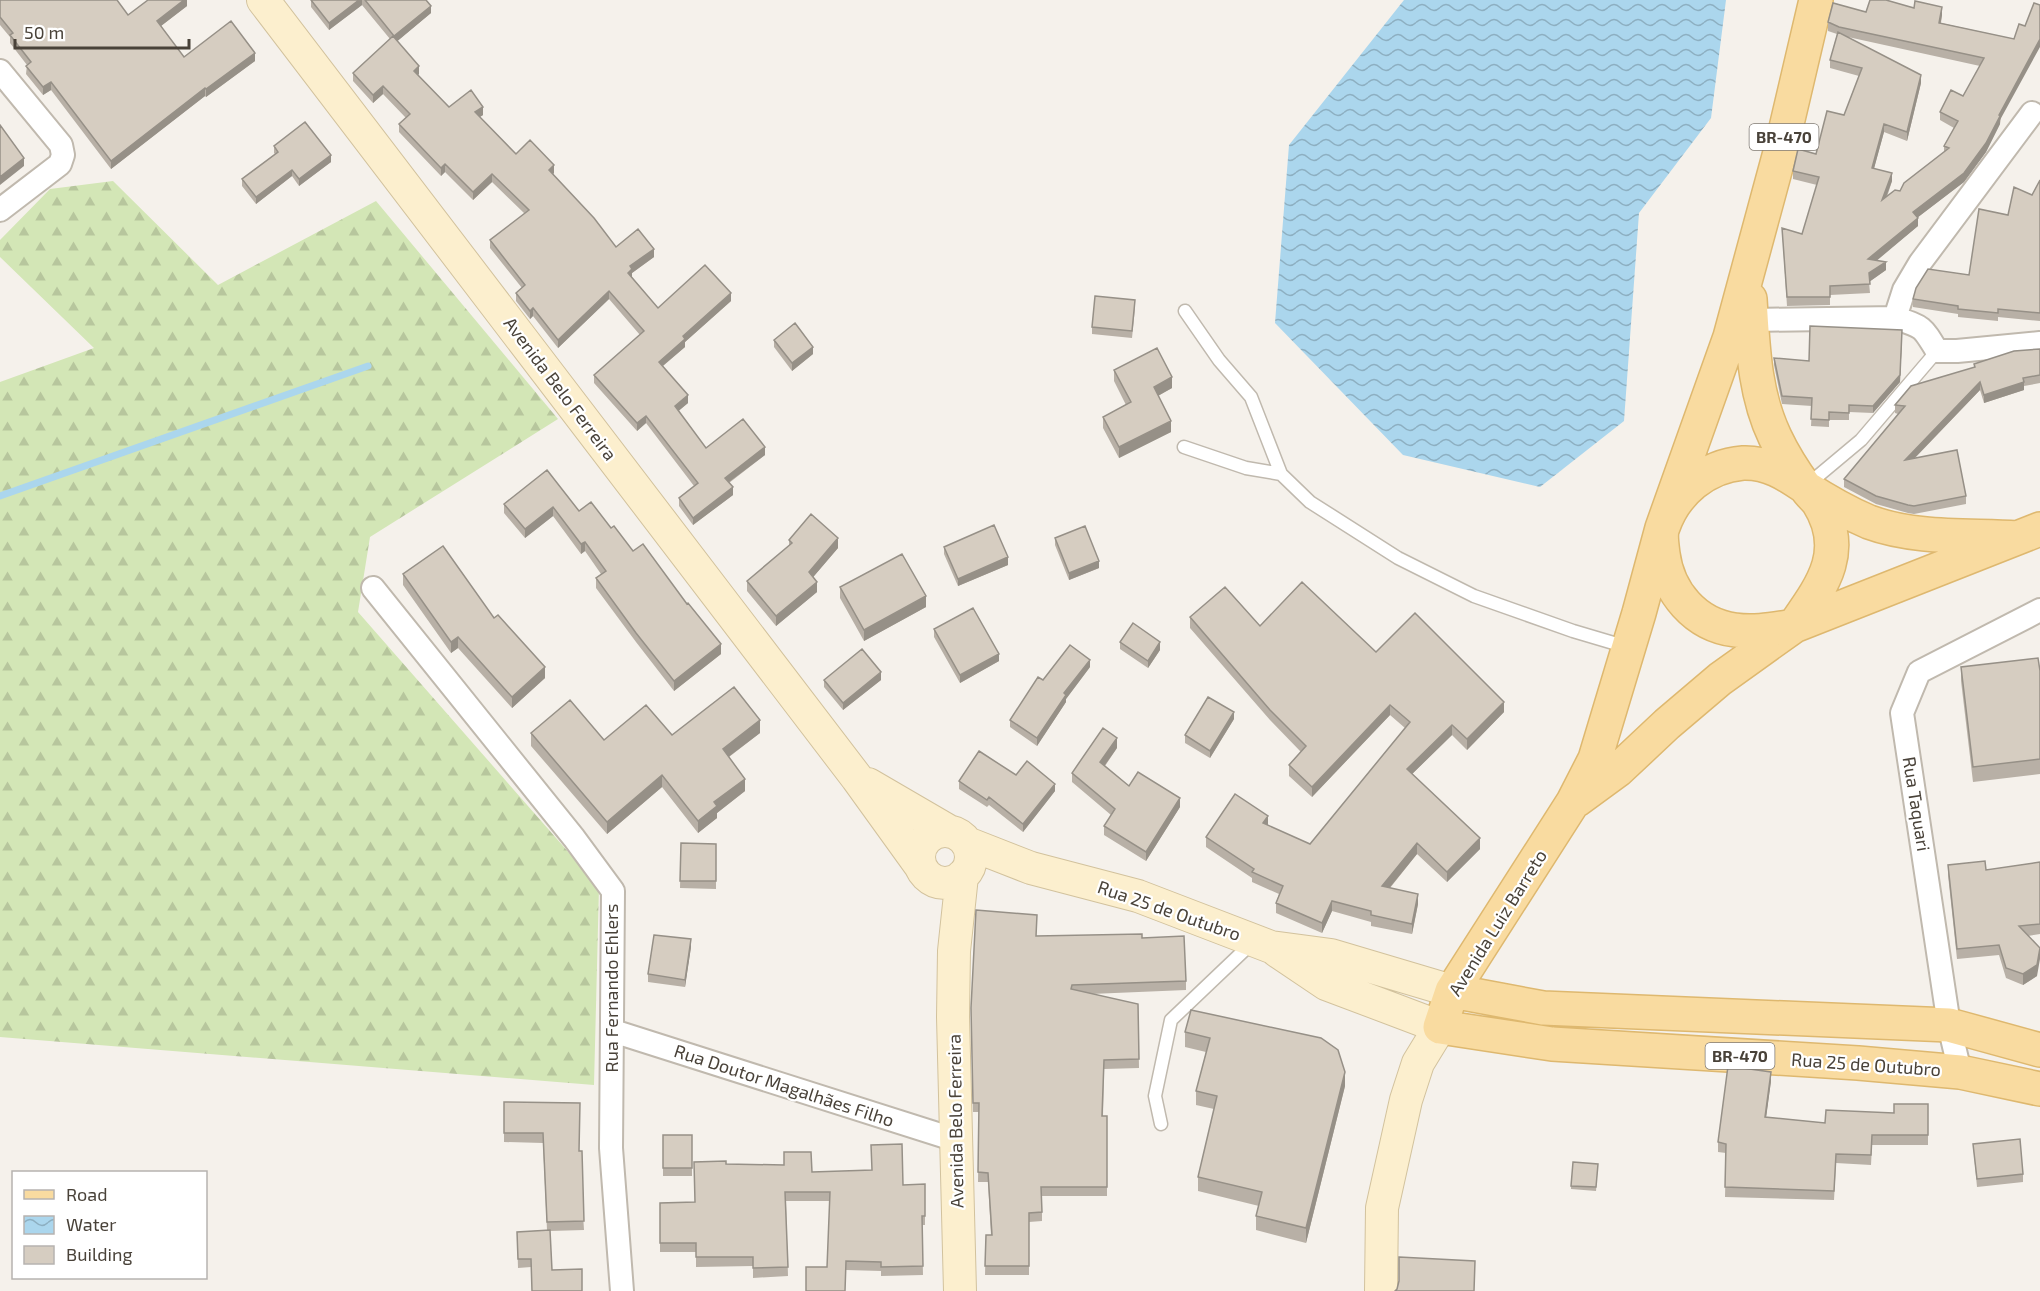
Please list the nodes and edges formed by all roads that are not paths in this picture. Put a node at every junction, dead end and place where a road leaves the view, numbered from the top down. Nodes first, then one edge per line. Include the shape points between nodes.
1 (263, 0) edge
2 (1815, 0) edge
3 (0, 71) edge
4 (2032, 113) dead end
5 (0, 210) edge
6 (1749, 273) junction
7 (1185, 311) dead end
8 (1895, 318) junction
9 (1752, 320) junction
10 (2040, 343) edge
11 (1937, 351) junction
12 (1184, 447) dead end
13 (1281, 474) junction
14 (1805, 487) junction
15 (1662, 528) junction
16 (2029, 534) edge
17 (373, 588) dead end
18 (2040, 610) edge
19 (1794, 626) junction
20 (1628, 647) junction
21 (857, 778) junction
22 (1573, 802) junction
23 (961, 855) junction
24 (923, 870) junction
25 (1263, 944) junction
26 (954, 951) junction
27 (1452, 991) junction
28 (1949, 1025) junction
29 (1440, 1027) junction
30 (613, 1031) junction
31 (2040, 1050) edge
32 (1960, 1072) junction
33 (2040, 1089) edge
34 (1161, 1124) dead end
35 (956, 1140) junction
36 (622, 1291) edge
37 (960, 1291) edge
38 (1381, 1291) edge

1 - 21 main road, Avenida Belo Ferreira
2 - 6 main road, BR-470
3 - 5 street via 61,145 63,155 60,165
4 - 8 street via 1920,263 1904,290
6 - 9 main road, BR-470
6 - 15 main road, BR-470
7 - 13 lane via 1251,397
8 - 9 street
8 - 11 street via 1926,331
9 - 14 main road, BR-470 via 1761,399 1775,438
10 - 11 street
11 - 14 lane via 1861,440
12 - 13 lane via 1246,468
13 - 20 lane via 1310,502 1398,558 1474,596 1573,632
14 - 15 main road via 1771,467 1744,463 1726,466 1691,484 1679,496
14 - 16 main road via 1868,521 1902,532
14 - 19 main road, BR-470 via 1826,518 1831,553 1821,588
15 - 19 main road via 1665,570 1677,595 1696,615 1734,630
15 - 20 main road, BR-470
16 - 19 main road
17 - 30 street, Rua Fernando Ehlers via 613,891
18 - 28 street, Rua Taquari via 1919,672 1902,713
19 - 22 main road, BR-470 via 1720,679 1618,770
20 - 22 main road, BR-470 via 1595,759
21 - 23 main road, Avenida Belo Ferreira
21 - 24 main road, Avenida Belo Ferreira
22 - 27 main road, Avenida Luiz Barreto / BR-470
23 - 24 main road, Rua 25 de Outubro via 954,881 936,881
23 - 24 main road via 934,832 919,851
23 - 25 main road, Rua 25 de Outubro via 1031,868 1138,896
23 - 26 main road, Avenida Belo Ferreira
24 - 26 main road, Avenida Belo Ferreira
25 - 27 main road via 1331,955
25 - 29 main road via 1326,984
25 - 34 lane via 1171,1020 1155,1096
26 - 35 main road, Avenida Belo Ferreira
27 - 28 main road, BR-470 via 1543,1008
27 - 29 main road, Avenida Luiz Barreto / BR-470
28 - 31 main road, BR-470
28 - 32 street, Rua Taquari
29 - 32 main road, Rua 25 de Outubro / BR-470 via 1552,1044
29 - 38 main road, Avenida Luiz Barreto via 1418,1063 1406,1100 1382,1208
30 - 35 street, Rua Doutor Magalhães Filho
30 - 36 street, Rua Fernando Ehlers via 611,1148
32 - 33 main road, Rua 25 de Outubro / BR-470
35 - 37 main road, Avenida Belo Ferreira

